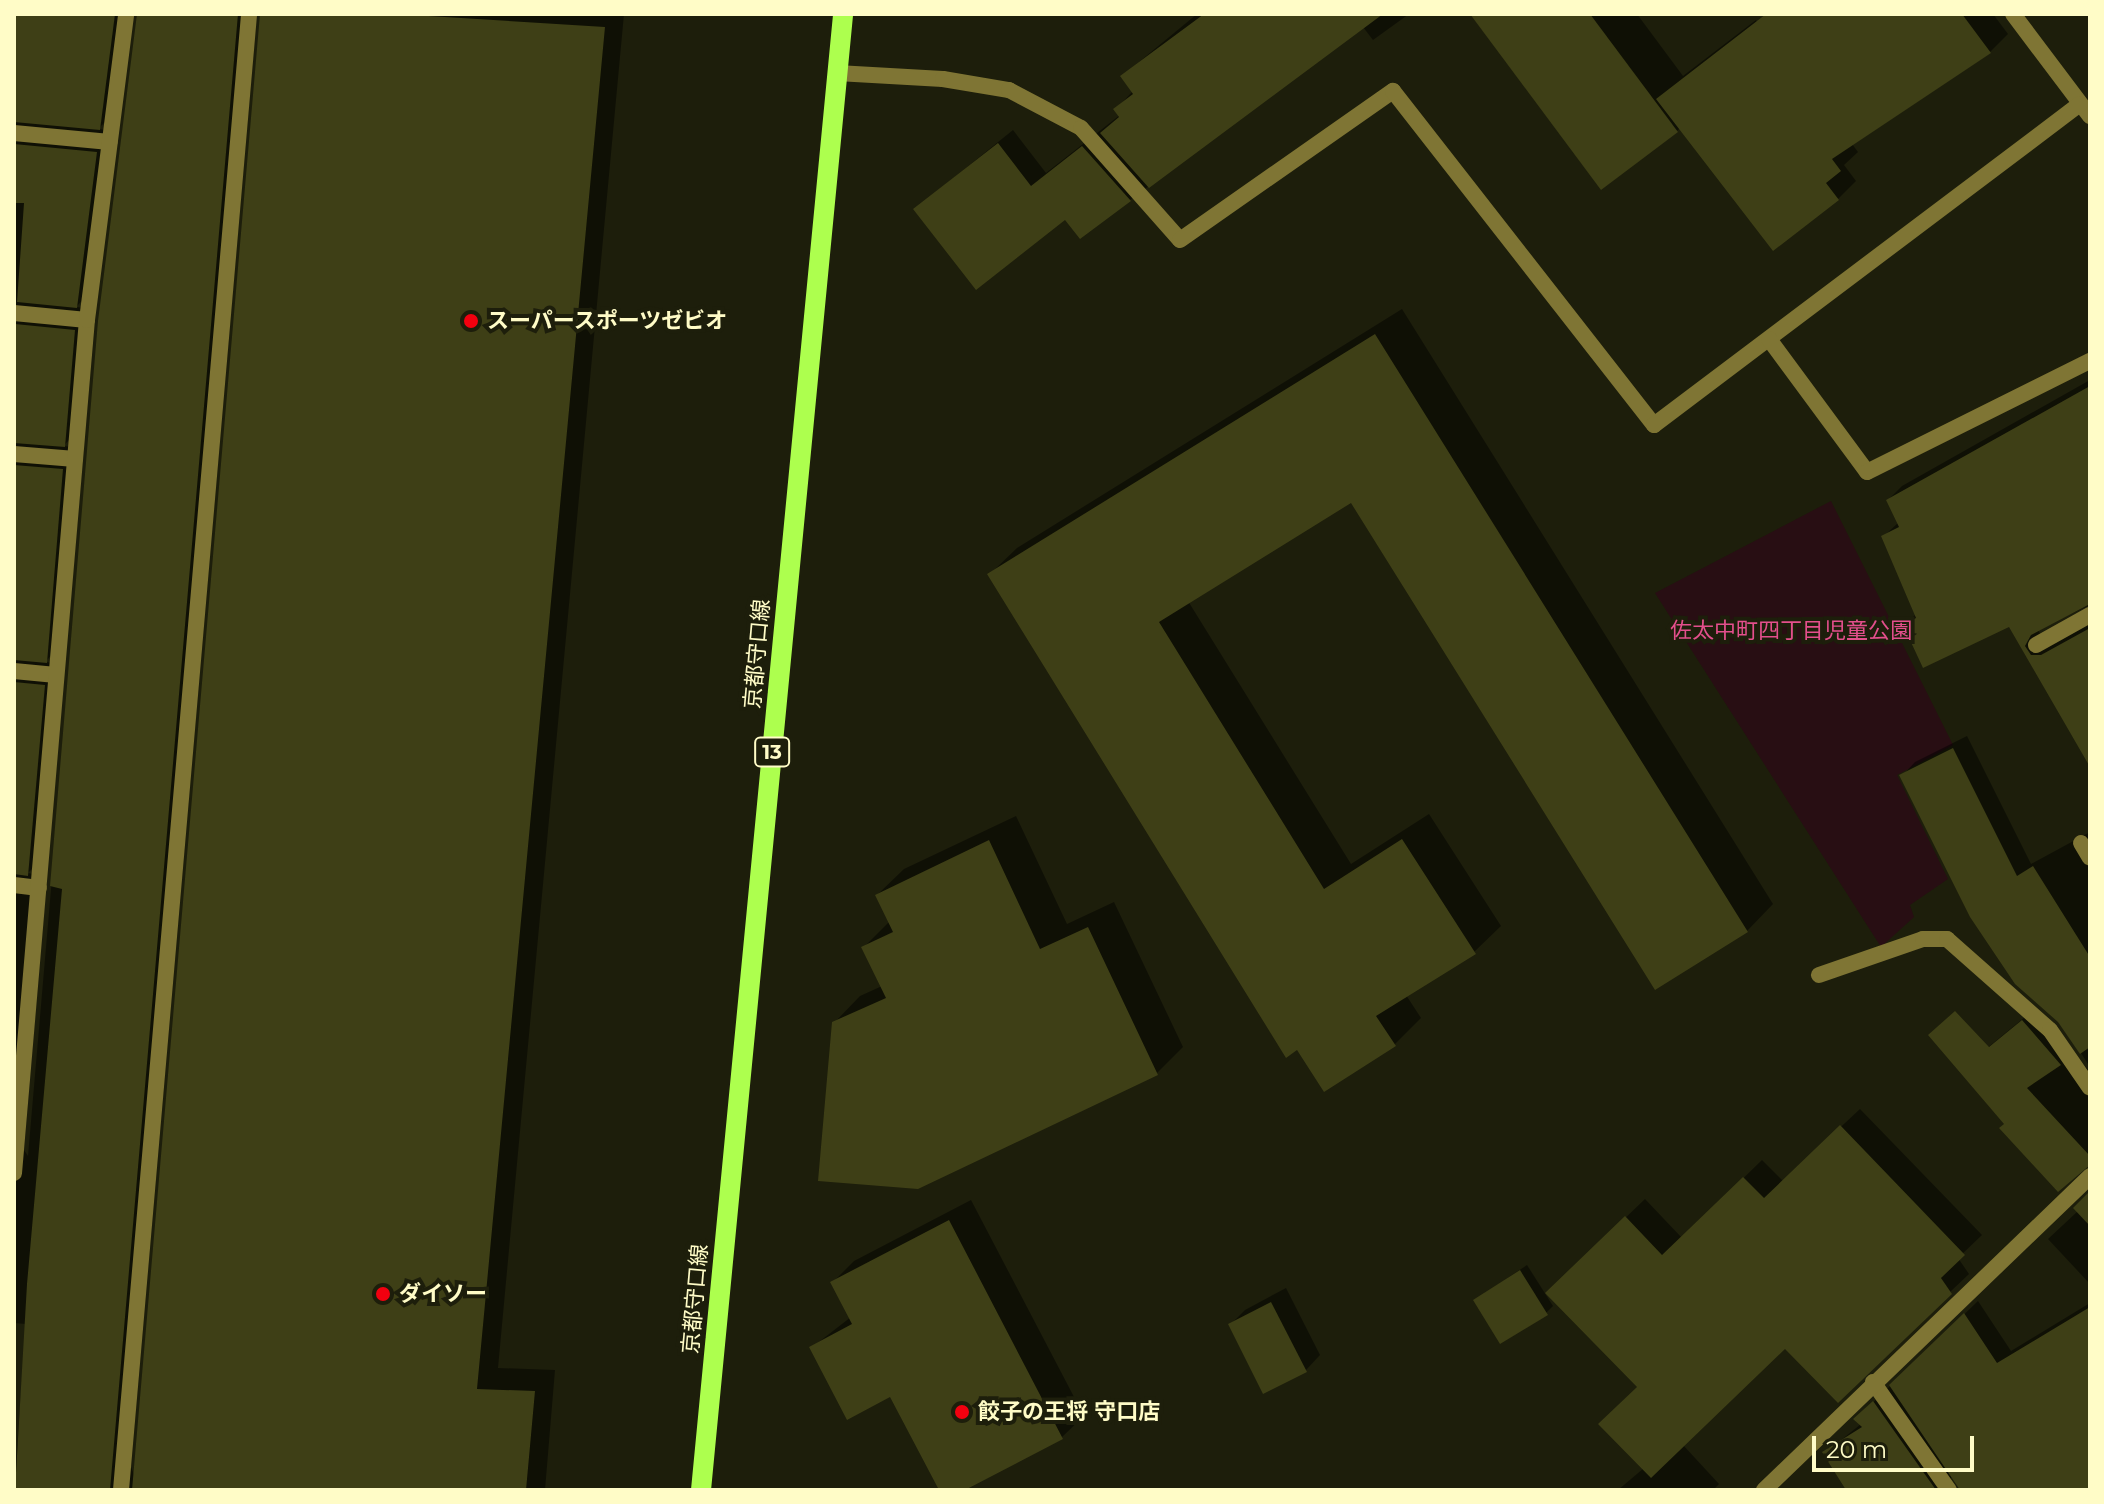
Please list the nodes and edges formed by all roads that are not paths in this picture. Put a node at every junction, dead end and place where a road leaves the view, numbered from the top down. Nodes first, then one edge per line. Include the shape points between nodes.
1 (126, 14) edge
2 (249, 14) edge
3 (843, 14) edge
4 (2013, 14) edge
5 (837, 73) junction
6 (2085, 110) edge
7 (14, 133) edge
8 (110, 142) junction
9 (14, 313) edge
10 (87, 320) junction
11 (1769, 339) junction
12 (2090, 361) edge
13 (14, 454) edge
14 (75, 459) junction
15 (2090, 615) edge
16 (2036, 645) dead end
17 (14, 671) edge
18 (56, 675) junction
19 (14, 885) edge
20 (39, 888) junction
21 (1819, 975) dead end
22 (2090, 1088) edge
23 (17, 1102) edge
24 (14, 1173) edge
25 (2090, 1176) edge
26 (1873, 1382) junction
27 (121, 1490) edge
28 (701, 1490) edge
29 (1764, 1490) edge
30 (1949, 1490) edge

1 - 8 street
2 - 27 street
3 - 5 main road, 京都守口線 / 13
4 - 6 street
5 - 11 street via 943,79 1009,90 1081,128 1180,240 1393,91 1654,425
5 - 28 main road, 京都守口線 / 13
6 - 11 street
7 - 8 street
8 - 10 street
9 - 10 street
10 - 14 street
11 - 12 street via 1867,472
13 - 14 street
14 - 18 street
15 - 16 street
17 - 18 street
18 - 20 street
19 - 20 street
20 - 23 street
21 - 22 street via 1923,939 1947,939 2050,1030
23 - 24 street
25 - 26 street
26 - 29 street
26 - 30 street

